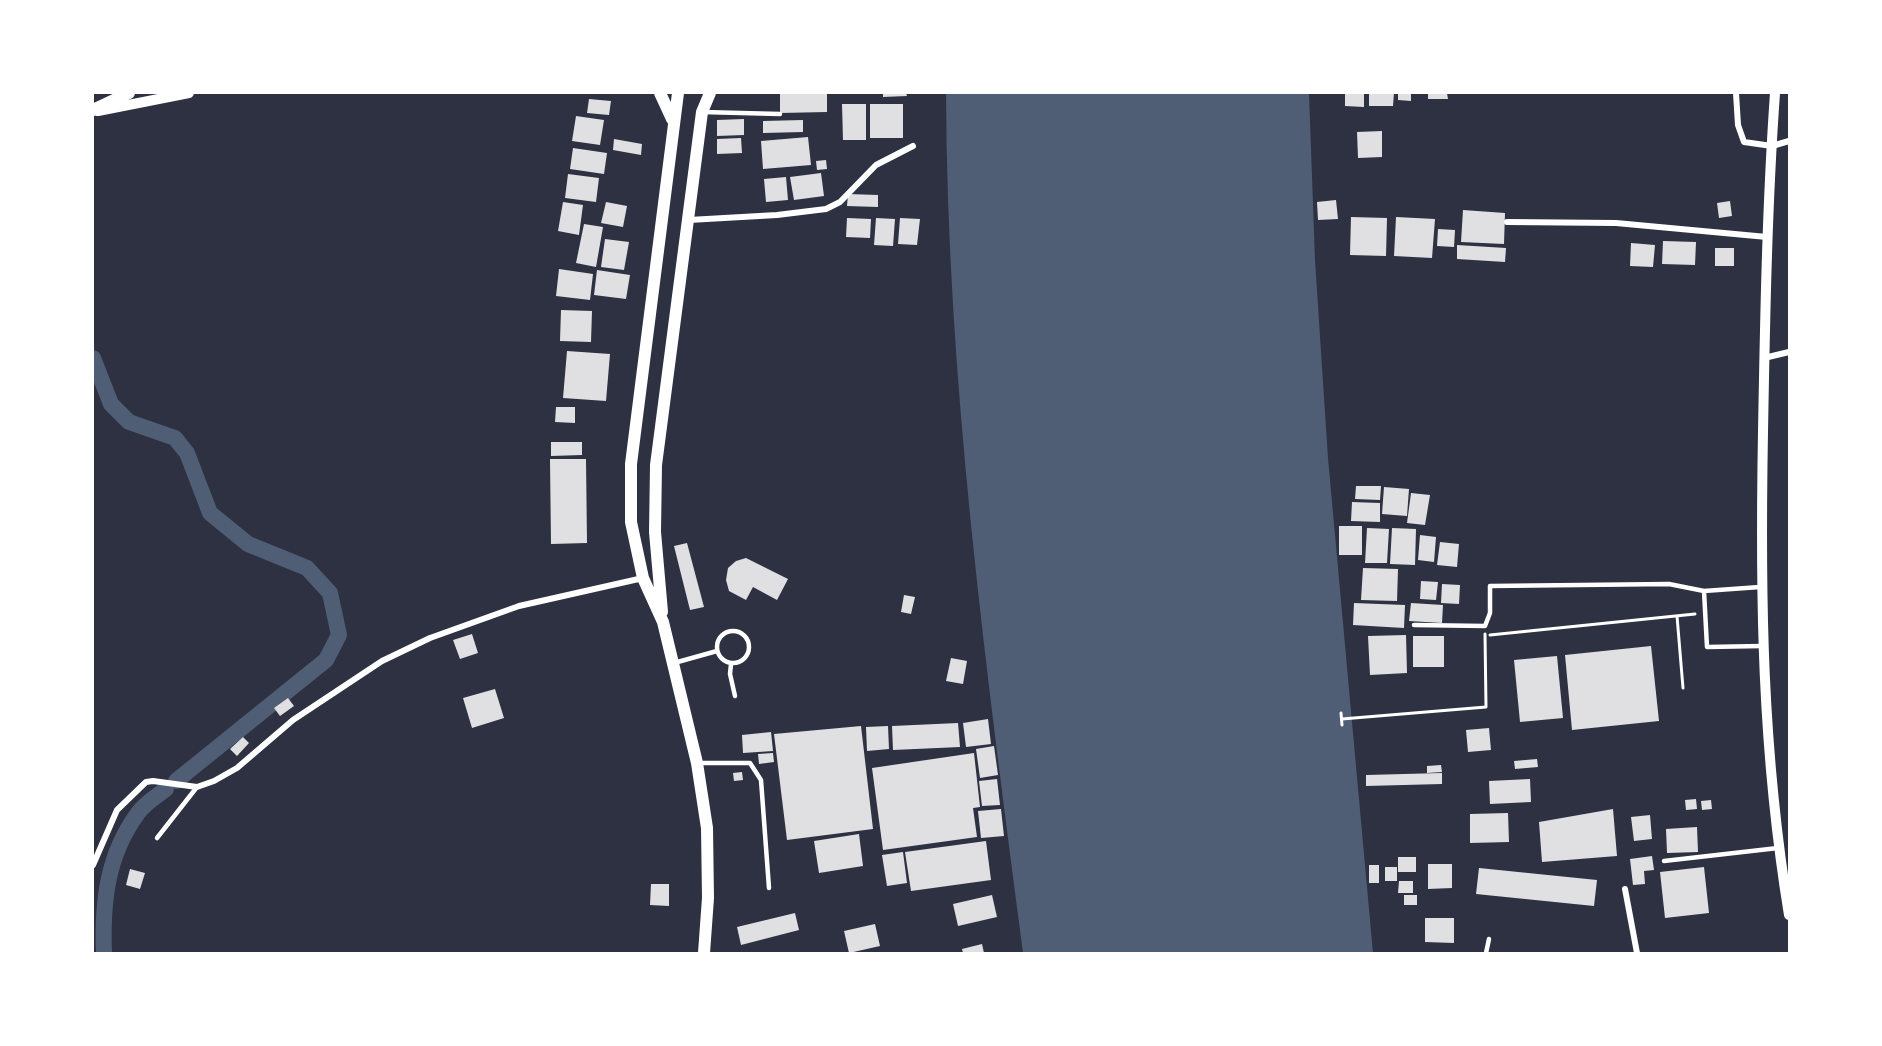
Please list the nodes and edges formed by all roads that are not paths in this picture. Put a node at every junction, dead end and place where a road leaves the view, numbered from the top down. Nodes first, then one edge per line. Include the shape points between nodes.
1 (129, 93) edge
2 (189, 93) edge
3 (660, 93) edge
4 (678, 93) edge
5 (710, 93) edge
6 (1736, 93) edge
7 (1775, 93) edge
8 (93, 111) edge
9 (702, 112) junction
10 (780, 114) dead end
11 (673, 123) junction
12 (1789, 141) edge
13 (913, 146) dead end
14 (1772, 146) junction
15 (690, 220) junction
16 (1508, 222) dead end
17 (1767, 237) junction
18 (1789, 352) edge
19 (1764, 358) junction
20 (643, 578) junction
21 (1760, 587) junction
22 (1704, 591) junction
23 (663, 622) junction
24 (1414, 625) dead end
25 (1762, 646) junction
26 (717, 651) junction
27 (674, 663) junction
28 (731, 663) junction
29 (735, 696) dead end
30 (697, 763) junction
31 (197, 787) junction
32 (157, 837) dead end
33 (1778, 848) junction
34 (1664, 861) dead end
35 (93, 865) edge
36 (769, 888) dead end
37 (1625, 889) dead end
38 (1789, 915) edge
39 (1489, 939) dead end
40 (704, 953) edge
41 (1486, 953) edge
42 (1637, 953) edge

1 - 8 main road
2 - 8 street
3 - 11 main road
4 - 11 main road
5 - 9 main road
6 - 14 street via 1738,125 1744,142
7 - 14 street
9 - 10 lane
9 - 15 main road
11 - 20 main road via 631,464 631,522
12 - 14 street
13 - 15 street via 876,165 840,202 826,209 777,216
14 - 17 street
15 - 23 main road via 656,465 655,532
16 - 17 street via 1616,223
17 - 19 street
18 - 19 street
19 - 21 street
20 - 23 main road
20 - 31 street via 519,606 430,638 382,661 292,720 237,768
21 - 22 lane
21 - 25 street
22 - 24 lane via 1670,584 1490,586 1490,613 1485,626
22 - 25 lane via 1707,647
23 - 27 main road
25 - 33 street
26 - 27 lane
26 - 28 lane
26 - 28 lane via 723,634 742,632 750,649 744,660
27 - 30 main road
28 - 29 lane
30 - 36 lane via 750,763 761,780
30 - 40 main road via 707,828
31 - 32 lane
31 - 35 street via 146,782 117,810
33 - 34 lane
33 - 38 street
37 - 42 street
39 - 41 lane

